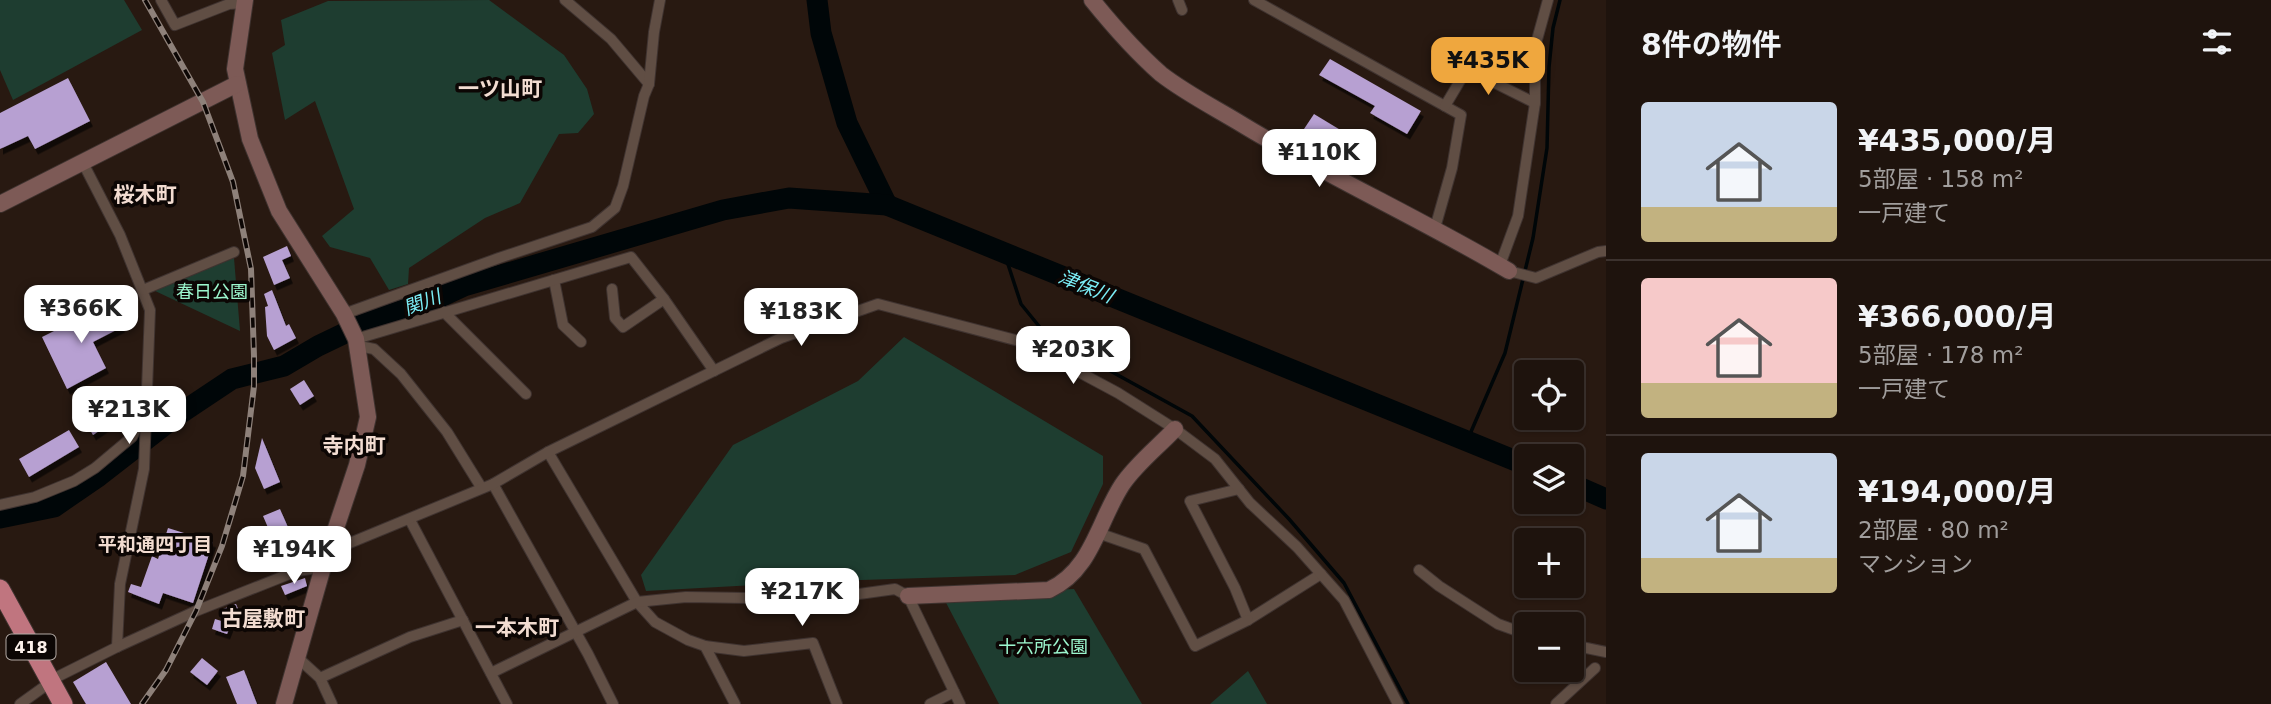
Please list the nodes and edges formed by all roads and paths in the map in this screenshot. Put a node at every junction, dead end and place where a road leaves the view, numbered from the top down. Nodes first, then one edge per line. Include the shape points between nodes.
1 (161, 0) edge
2 (565, 0) edge
3 (660, 0) edge
4 (1092, 0) edge
5 (1254, 0) edge
6 (1548, 0) edge
7 (244, 1) edge
8 (237, 84) junction
9 (649, 84) junction
10 (1535, 103) junction
11 (1445, 106) junction
12 (82, 161) junction
13 (0, 204) edge
14 (1435, 228) junction
15 (1606, 251) edge
16 (234, 253) dead end
17 (1505, 268) junction
18 (554, 280) junction
19 (612, 289) dead end
20 (142, 290) junction
21 (664, 299) junction
22 (444, 312) junction
23 (344, 314) junction
24 (358, 342) junction
25 (581, 342) dead end
26 (714, 371) junction
27 (526, 394) dead end
28 (146, 408) junction
29 (1175, 429) junction
30 (548, 452) junction
31 (493, 484) junction
32 (481, 488) junction
33 (1239, 489) junction
34 (0, 505) edge
35 (410, 520) junction
36 (1098, 533) junction
37 (326, 559) junction
38 (1419, 570) dead end
39 (1321, 574) junction
40 (0, 589) edge
41 (908, 596) junction
42 (636, 602) junction
43 (463, 620) junction
44 (1248, 620) junction
45 (1514, 630) edge
46 (575, 631) junction
47 (705, 646) junction
48 (117, 647) junction
49 (1584, 647) edge
50 (1606, 652) edge
51 (298, 657) junction
52 (1595, 668) dead end
53 (491, 673) junction
54 (320, 678) junction
55 (51, 682) junction
56 (954, 692) junction
57 (20, 704) edge
58 (63, 704) edge
59 (284, 704) edge
60 (332, 704) edge
61 (507, 704) edge
62 (613, 704) edge
63 (735, 704) edge
64 (837, 704) edge
65 (930, 704) edge
66 (960, 704) edge
67 (1398, 704) edge
68 (1557, 704) edge

1 - 7 street via 175,25
2 - 9 street via 611,39
3 - 9 street
4 - 14 street via 1163,75 1261,136
5 - 11 street
6 - 10 street via 1535,47
7 - 8 street
8 - 12 street
8 - 23 street via 250,139 279,211
9 - 23 street via 623,186 615,208 601,221
10 - 11 street via 1467,69
10 - 17 street
11 - 14 street via 1461,116
12 - 13 street
12 - 20 street
14 - 17 street
15 - 17 street via 1536,278
16 - 20 street
18 - 21 street via 631,257
18 - 22 street
18 - 25 street via 563,325
19 - 21 street via 615,318 623,327
20 - 28 street via 150,310
21 - 26 street
22 - 24 street
22 - 27 street
23 - 24 street
24 - 32 street via 374,349 401,374 447,432
24 - 37 street via 368,417
26 - 29 street via 781,338 878,304 1023,342
26 - 30 street
28 - 34 street via 132,437 95,468 34,497
28 - 48 street via 144,469 120,584
29 - 33 street via 1215,459
29 - 36 street via 1123,483
30 - 31 street
30 - 42 street
31 - 32 street
31 - 46 street
32 - 35 street
33 - 39 street
33 - 44 street via 1190,501
35 - 37 street
35 - 43 street
36 - 41 street via 1082,564 1049,590
36 - 44 street via 1144,549 1195,646
37 - 48 street
37 - 51 street
38 - 45 street via 1498,624
39 - 44 street
39 - 67 street via 1344,600
40 - 55 highway, 418
41 - 42 street via 895,589 823,599 686,597
41 - 56 street
42 - 46 street
42 - 47 street via 655,622
43 - 53 street
43 - 54 street via 410,637
46 - 53 street
46 - 62 street
47 - 63 street
47 - 64 street via 744,651 813,643
48 - 55 street
49 - 50 street
51 - 54 street
51 - 59 street
52 - 68 street
53 - 61 street
54 - 60 street
55 - 57 street
55 - 58 highway, 418
56 - 65 street
56 - 66 street

